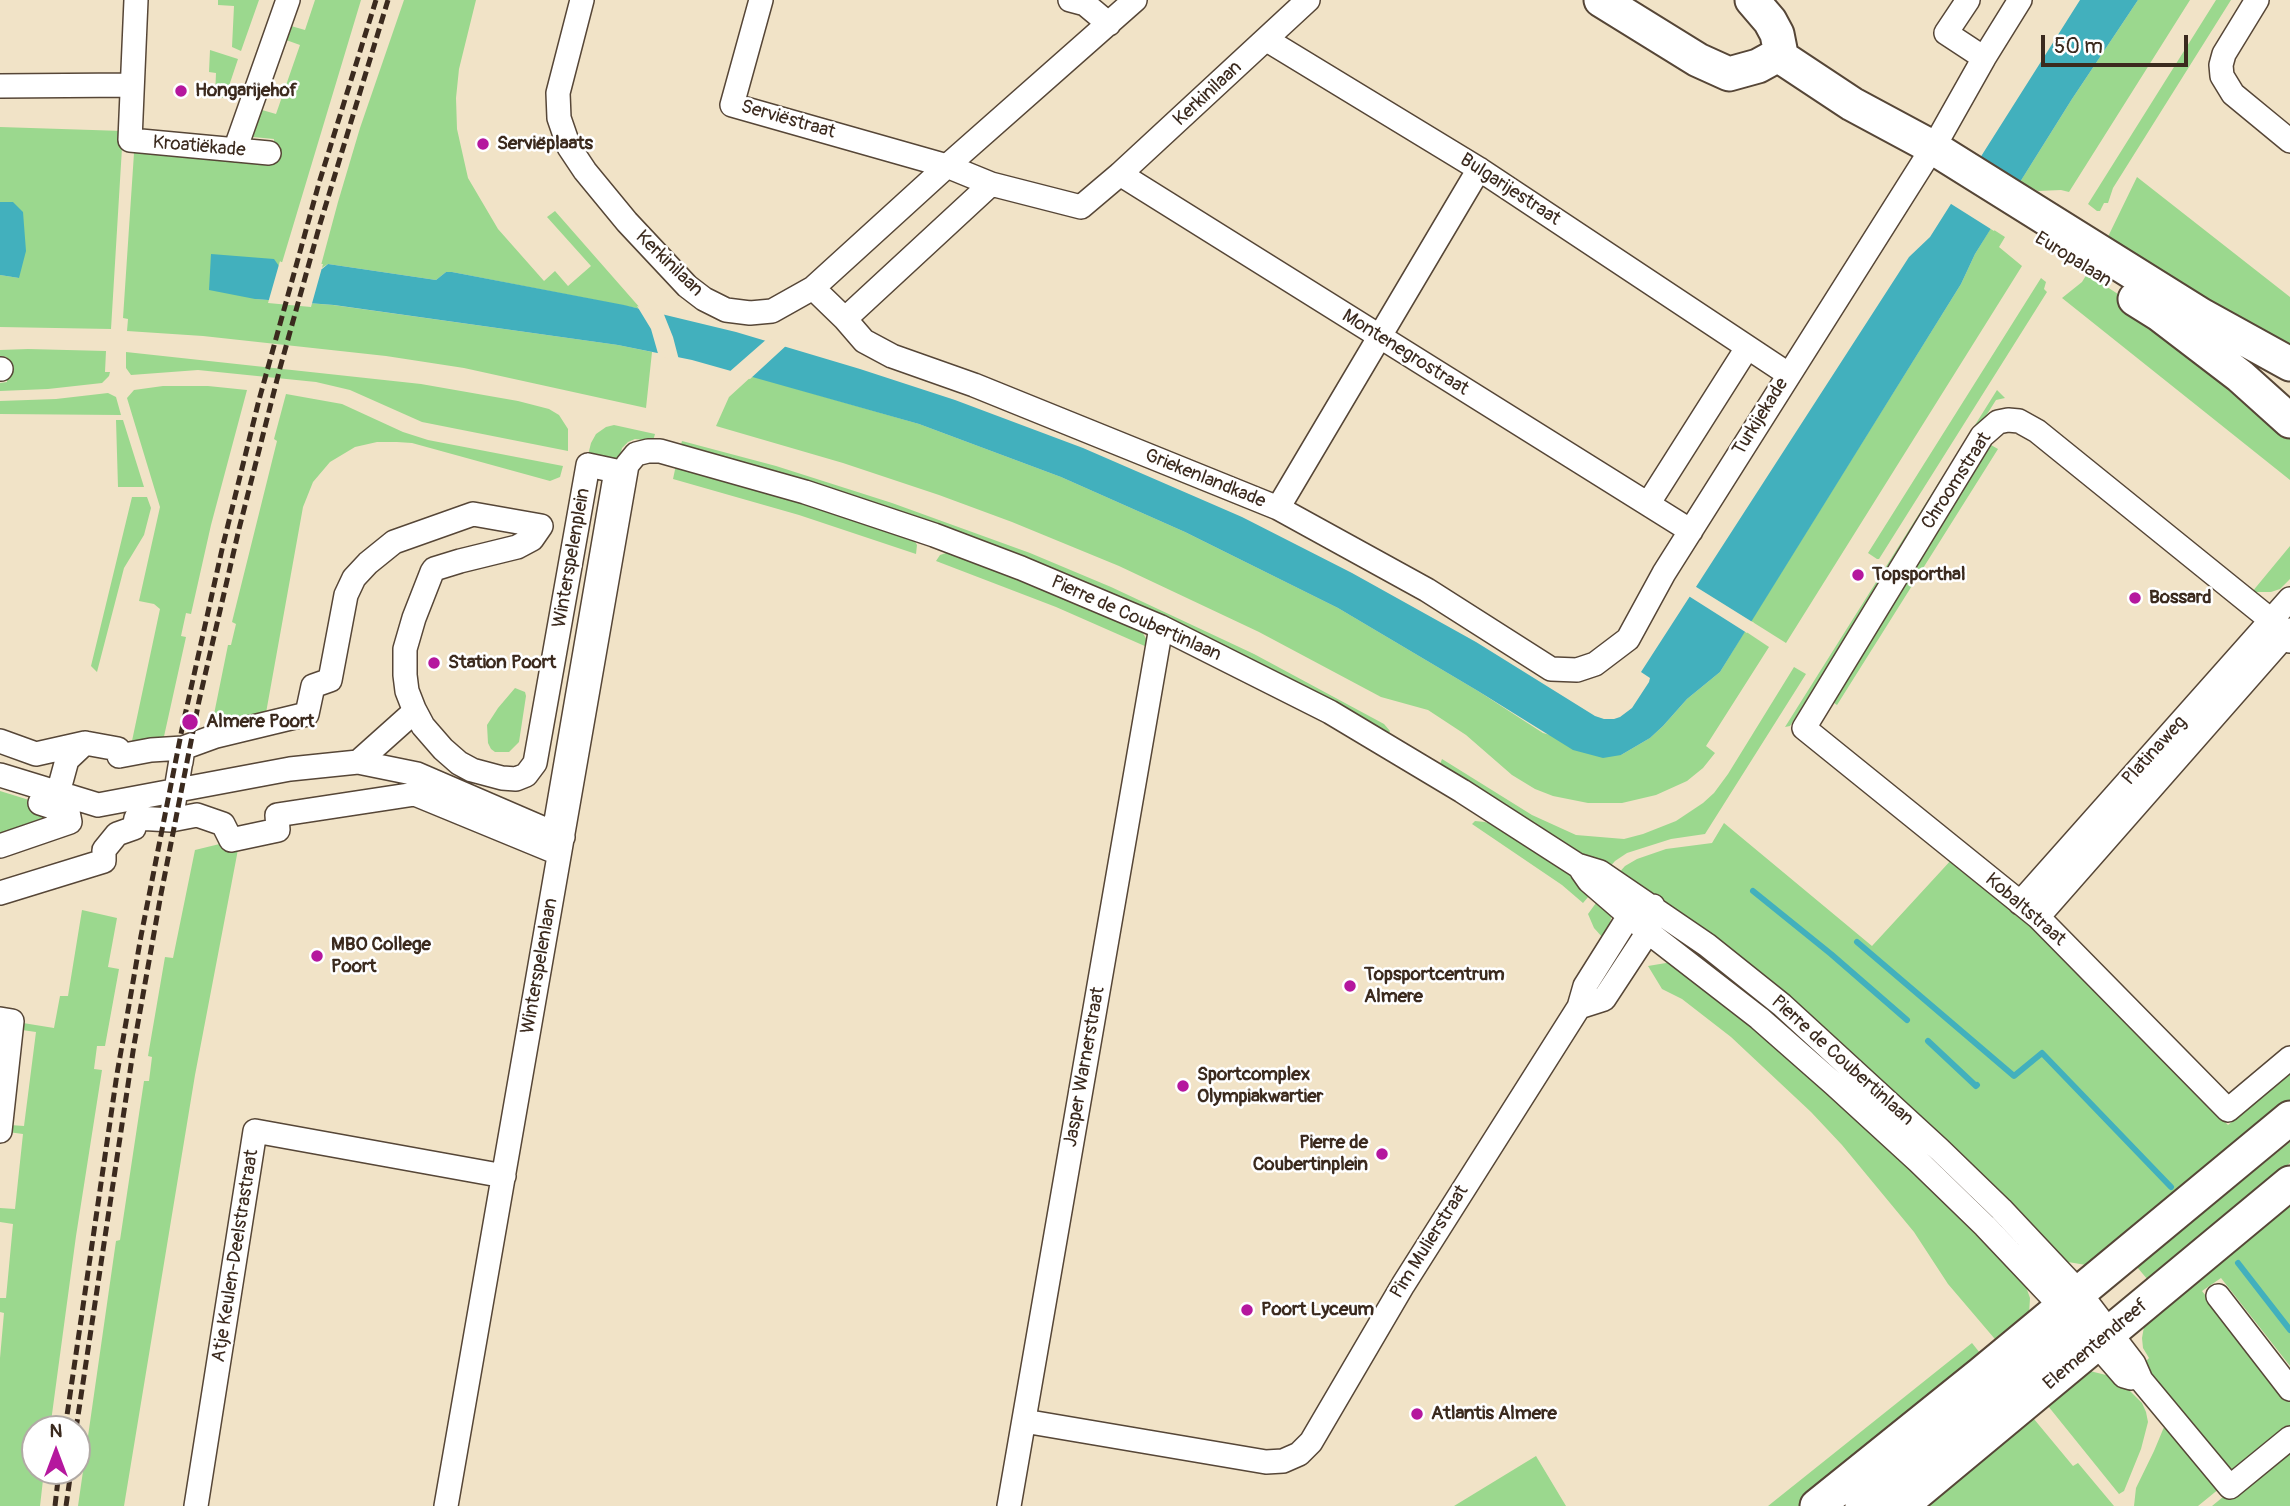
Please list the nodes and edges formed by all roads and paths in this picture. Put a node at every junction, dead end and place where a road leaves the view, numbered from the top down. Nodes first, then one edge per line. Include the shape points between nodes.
1 (136, 0) edge
2 (288, 0) edge
3 (582, 0) edge
4 (761, 0) edge
5 (1070, 0) edge
6 (1135, 0) edge
7 (1308, 0) edge
8 (1601, 0) edge
9 (1752, 0) edge
10 (1968, 0) edge
11 (2020, 0) edge
12 (2257, 0) edge
13 (1109, 24) junction
14 (1267, 40) junction
15 (1778, 55) junction
16 (1984, 58) junction
17 (132, 85) junction
18 (0, 86) edge
19 (2290, 141) edge
20 (235, 150) junction
21 (269, 153) dead end
22 (1939, 163) junction
23 (947, 166) junction
24 (1479, 169) junction
25 (1120, 174) junction
26 (991, 184) junction
27 (2018, 213) junction
28 (813, 288) junction
29 (845, 319) junction
30 (1380, 337) junction
31 (1747, 348) junction
32 (2290, 364) edge
33 (1788, 374) junction
34 (2290, 421) edge
35 (660, 451) joint
36 (1648, 504) junction
37 (1278, 508) junction
38 (1690, 531) junction
39 (2290, 599) edge
40 (1161, 627) junction
41 (2284, 632) edge
42 (1595, 664) joint
43 (415, 711) junction
44 (1804, 728) joint
45 (0, 741) edge
46 (85, 743) junction
47 (183, 748) junction
48 (358, 762) junction
49 (0, 775) edge
50 (229, 780) junction
51 (176, 790) junction
52 (0, 791) edge
53 (58, 793) junction
54 (98, 805) junction
55 (211, 819) junction
56 (171, 820) junction
57 (558, 835) junction
58 (113, 839) junction
59 (0, 846) edge
60 (0, 856) edge
61 (1577, 864) junction
62 (0, 894) edge
63 (1653, 906) junction
64 (2029, 910) junction
65 (1629, 916) junction
66 (1648, 932) junction
67 (1579, 1007) junction
68 (0, 1020) edge
69 (2290, 1058) edge
70 (2290, 1118) edge
71 (0, 1131) edge
72 (504, 1176) junction
73 (2290, 1183) edge
74 (2218, 1296) dead end
75 (2071, 1307) junction
76 (2104, 1339) junction
77 (2023, 1372) junction
78 (2290, 1389) edge
79 (1997, 1393) junction
80 (1024, 1421) junction
81 (2290, 1438) edge
82 (196, 1506) edge
83 (446, 1506) edge
84 (1009, 1506) edge
85 (1817, 1506) edge
86 (1862, 1506) edge
87 (1901, 1506) edge

1 - 17 street
2 - 20 street
3 - 28 street, Kerkinilaan via 558,93 559,118 569,147 608,200 687,286 726,310 772,311
4 - 23 street, Serviëstraat via 733,105
5 - 13 street via 1085,4
6 - 13 street, Kerkinilaan
7 - 14 street, Kerkinilaan
8 - 15 main road via 1719,71 1743,71
9 - 15 main road via 1777,34
10 - 16 street via 1946,33
11 - 16 street, Turkijekade
12 - 19 street via 2224,54 2222,76 2233,94
13 - 23 street, Kerkinilaan
14 - 24 street, Bulgarijestraat
14 - 25 street, Kerkinilaan
15 - 22 main road, Europalaan
16 - 22 street, Turkijekade
17 - 18 street
17 - 20 street, Kroatiëkade via 130,140
20 - 21 street, Kroatiëkade
22 - 27 main road, Europalaan
22 - 33 street, Turkijekade
23 - 26 street, Kerkinilaan
23 - 28 street, Kerkinilaan
24 - 30 street
24 - 31 street, Bulgarijestraat
25 - 26 street, Kerkinilaan via 1081,207
25 - 30 street, Montenegrostraat
26 - 29 street
27 - 32 main road, Europalaan
27 - 34 main road, Europalaan via 2240,376
28 - 29 street, Griekenlandkade
29 - 37 street, Griekenlandkade via 864,341 892,356
30 - 36 street, Montenegrostraat
30 - 37 street
31 - 33 street, Bulgarijestraat
31 - 36 street
33 - 38 street, Turkijekade
35 - 40 street, Pierre de Coubertinlaan via 934,535
35 - 57 street, Winterspelenlaan via 636,454 627,465
36 - 38 street, Montenegrostraat
37 - 42 street, Griekenlandkade via 1427,590 1551,669 1577,670
38 - 42 street, Turkijekade via 1628,639
39 - 41 street, Platinaweg
40 - 61 street, Pierre de Coubertinlaan via 1330,712
40 - 80 street, Jasper Warnerstraat
41 - 44 street, Chroomstraat via 2037,431 2019,421 1998,422 1982,436
41 - 64 street, Platinaweg
43 - 47 street, Winterspelenplein via 404,675 405,649 434,569 517,547 532,539 541,526 473,514 394,542 354,578 346,595 330,680 313,686 307,714
43 - 48 street
43 - 57 street, Winterspelenplein via 443,749 471,770 510,779 531,771 588,465 616,471
44 - 64 street, Kobaltstraat
45 - 46 street via 36,754
46 - 47 street via 118,749 120,755
46 - 53 street via 68,760
47 - 51 street
48 - 50 street
48 - 57 street via 416,774
49 - 53 street
50 - 51 street
50 - 55 street
51 - 54 street
51 - 56 street
52 - 59 street via 68,812 70,822
53 - 54 street
54 - 58 street
54 - 60 street via 74,829
55 - 56 street via 197,815
55 - 57 street via 223,824 231,840 278,830 277,815 415,794 551,850
56 - 58 street via 136,818 134,828
57 - 72 street, Winterspelenlaan
58 - 62 street via 104,849 104,861
61 - 63 street, Pierre de Coubertinlaan via 1600,872
61 - 65 street, Pierre de Coubertinlaan via 1589,881
63 - 65 street
63 - 66 street
63 - 75 street, Pierre de Coubertinlaan via 1782,1005 2001,1209
64 - 69 street, Kobaltstraat via 2228,1110
65 - 66 street, Pierre de Coubertinlaan
65 - 67 street, Pim Mulierstraat via 1585,986
66 - 67 street via 1604,999
66 - 75 street, Pierre de Coubertinlaan via 1759,1018 1834,1084
67 - 80 street, Pim Mulierstraat via 1403,1285 1311,1442 1299,1454 1266,1462
68 - 71 street via 12,1021
70 - 75 main road, Elementendreef
72 - 82 street, Atje Keulen-Deelstrastraat via 256,1131
72 - 83 street, Winterspelenlaan
73 - 76 main road, Elementendreef
74 - 78 street
75 - 76 street
75 - 77 main road, Elementendreef
76 - 77 main road, Elementendreef
76 - 81 street via 2124,1376 2141,1380 2230,1487
77 - 79 main road, Elementendreef
77 - 79 main road, Elementendreef
79 - 85 main road, Elementendreef
79 - 86 main road, Elementendreef
79 - 87 main road, Elementendreef
80 - 84 street, Jasper Warnerstraat

